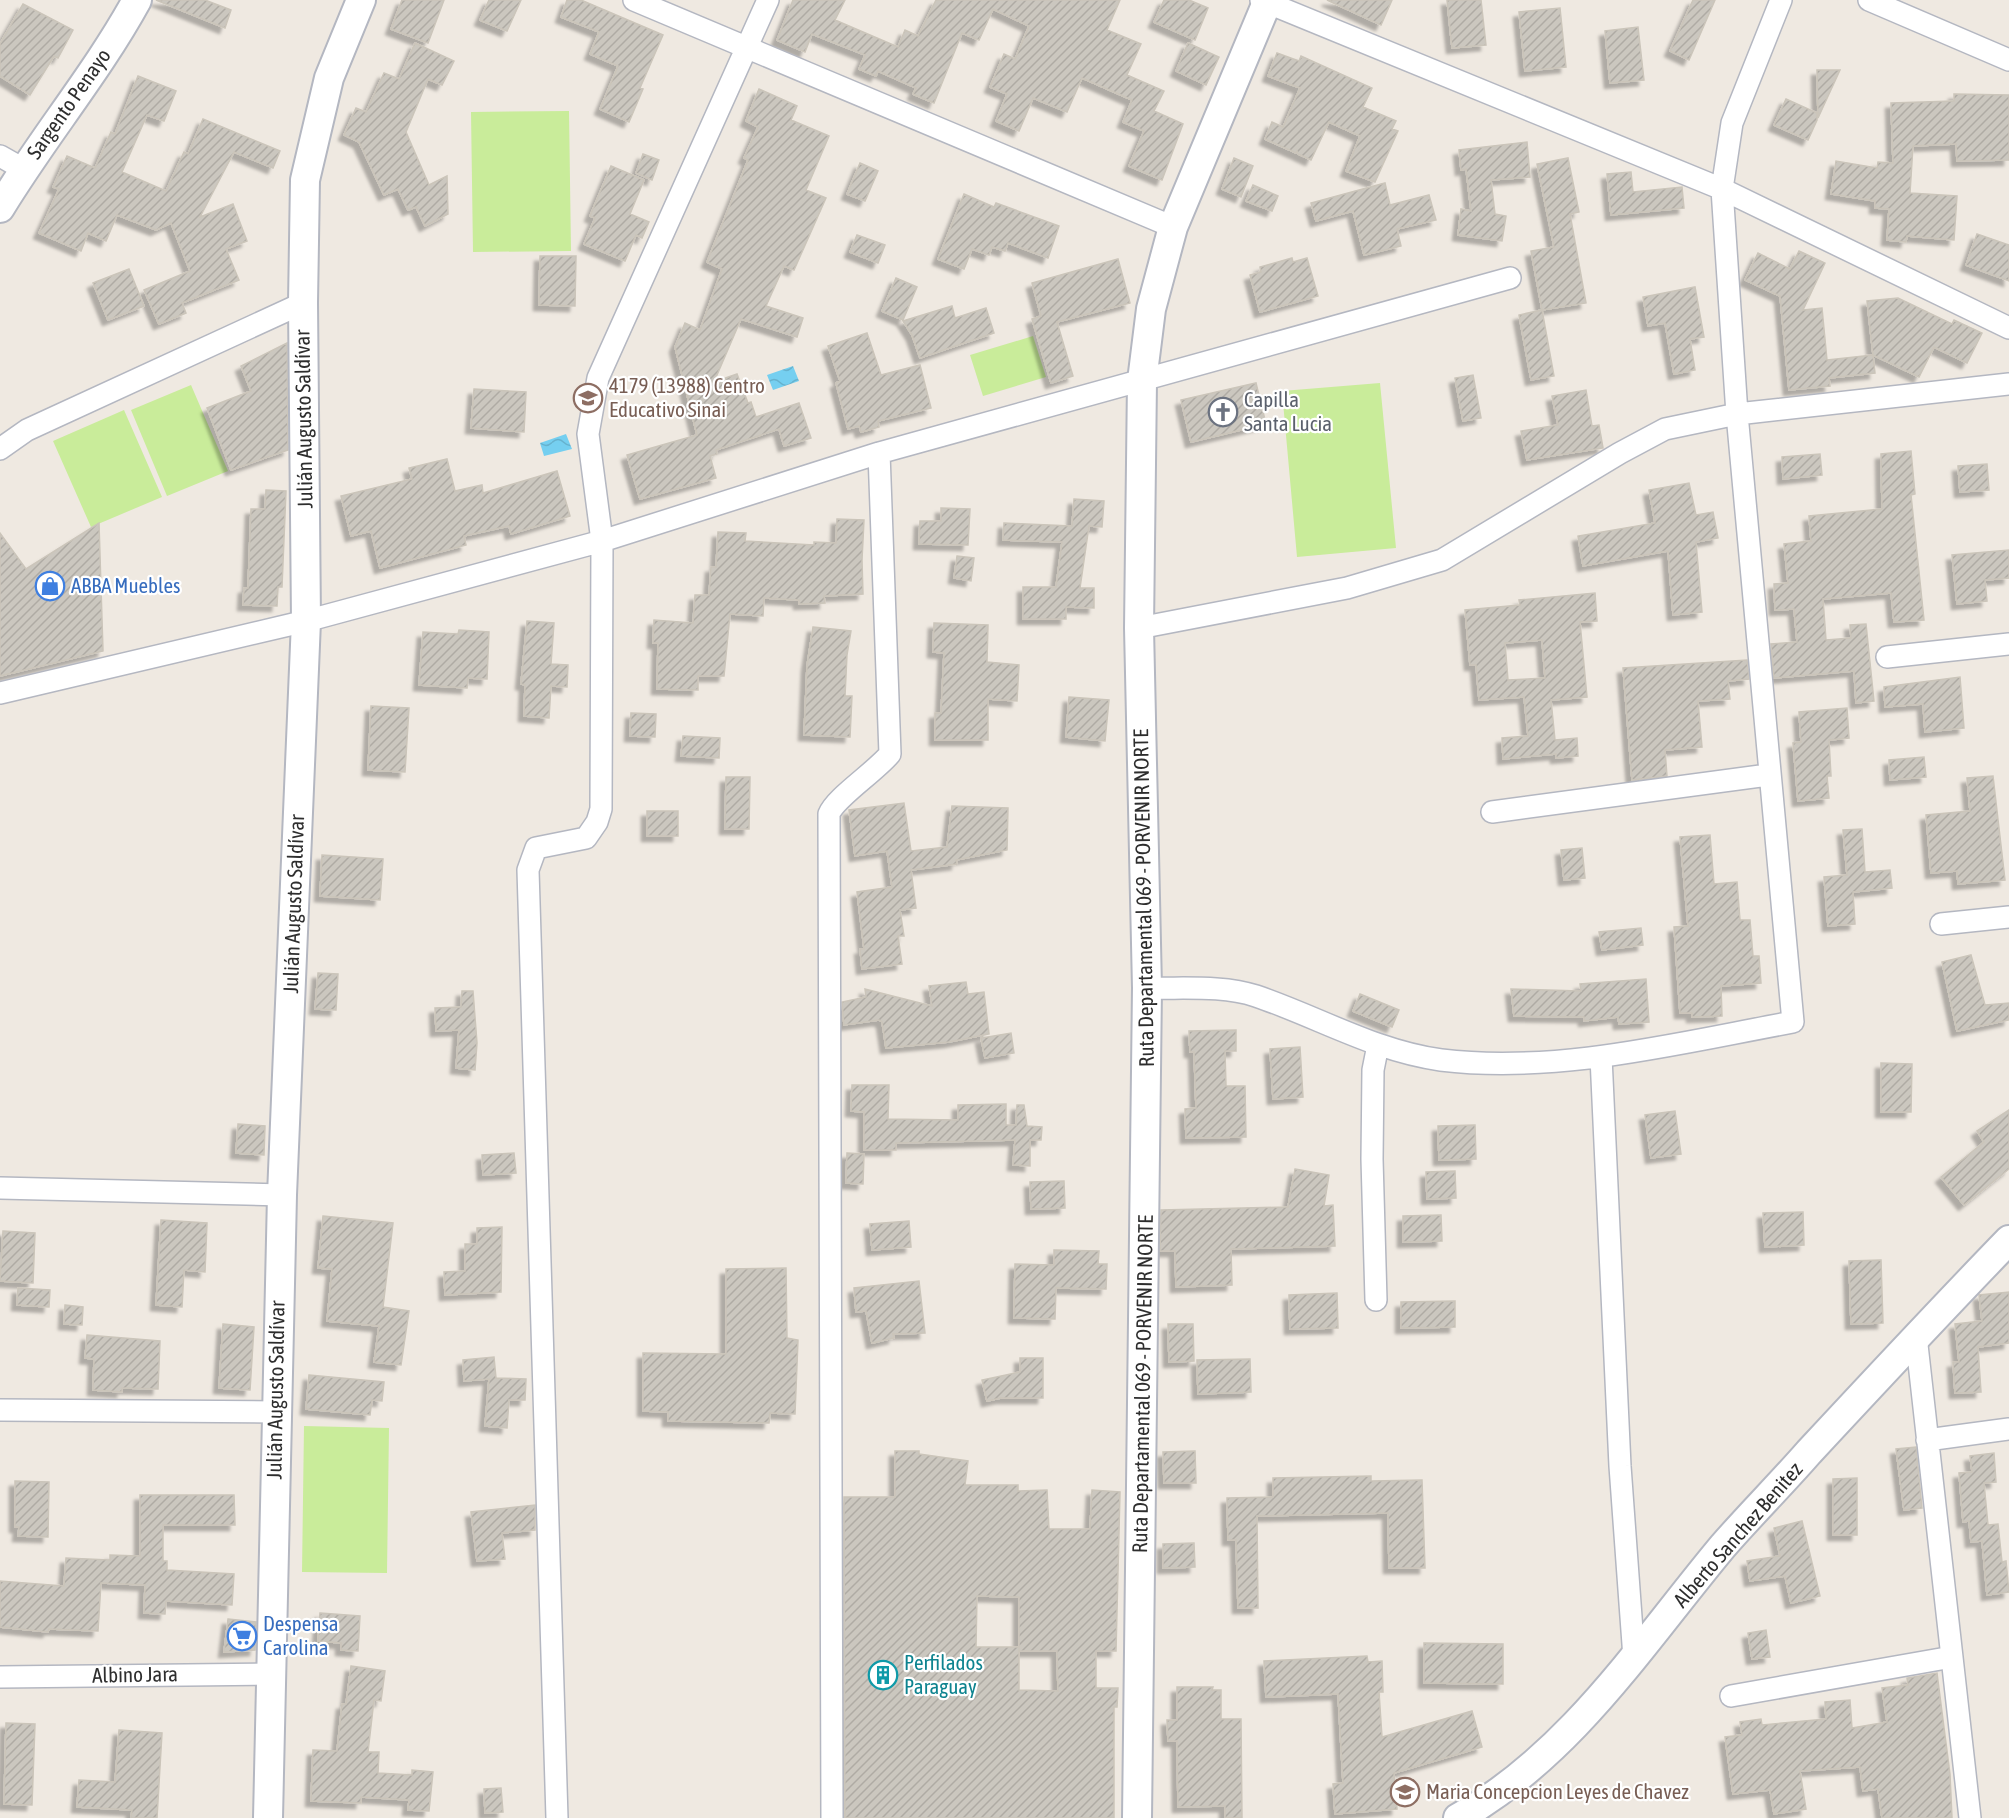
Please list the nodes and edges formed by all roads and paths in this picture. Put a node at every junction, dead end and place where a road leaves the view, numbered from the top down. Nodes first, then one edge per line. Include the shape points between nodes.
1 (137, 0) edge
2 (361, 0) edge
3 (634, 0) edge
4 (768, 0) edge
5 (1781, 0) edge
6 (1869, 0) edge
7 (1266, 1) edge
8 (748, 47) junction
9 (2009, 60) edge
10 (12, 162) edge
11 (1722, 189) junction
12 (0, 208) edge
13 (1173, 227) junction
14 (1510, 278) dead end
15 (303, 303) junction
16 (2009, 328) edge
17 (1142, 381) junction
18 (2009, 384) edge
19 (1737, 414) junction
20 (0, 449) edge
21 (879, 453) junction
22 (602, 541) junction
23 (306, 621) junction
24 (1140, 628) junction
25 (2009, 644) edge
26 (1887, 657) dead end
27 (0, 693) edge
28 (1768, 775) junction
29 (1492, 812) dead end
30 (2009, 917) edge
31 (1941, 924) dead end
32 (1147, 988) junction
33 (1378, 1045) junction
34 (1601, 1057) junction
35 (0, 1188) edge
36 (282, 1195) junction
37 (2009, 1240) edge
38 (1376, 1300) dead end
39 (1916, 1336) junction
40 (0, 1410) edge
41 (275, 1412) junction
42 (2009, 1429) edge
43 (1928, 1440) junction
44 (1952, 1657) junction
45 (1634, 1658) junction
46 (271, 1674) junction
47 (0, 1677) edge
48 (1731, 1695) dead end
49 (268, 1818) edge
50 (557, 1818) edge
51 (832, 1818) edge
52 (1137, 1818) edge
53 (1458, 1818) edge
54 (1970, 1818) edge

1 - 10 street, Sargento Penayo via 115,40
2 - 15 street, Julián Augusto Saldívar via 329,78 305,180
3 - 8 street
4 - 8 street
5 - 11 street via 1732,123
6 - 9 street
7 - 11 street
7 - 13 street, Ruta Departamental 069 - PORVENIR NORTE
8 - 13 street
8 - 22 street via 598,378 588,434
10 - 12 street, Sargento Penayo
11 - 16 street
11 - 19 street
13 - 17 street, Ruta Departamental 069 - PORVENIR NORTE via 1151,309
14 - 17 street
15 - 20 street via 27,430
15 - 23 street, Julián Augusto Saldívar
17 - 21 street
17 - 24 street, Ruta Departamental 069 - PORVENIR NORTE
18 - 19 street
19 - 24 street via 1665,429 1442,560 1347,588
19 - 28 street
21 - 22 street
21 - 51 street via 890,754 832,805 829,814
22 - 23 street
22 - 50 street via 601,809 586,838 536,848 528,870
23 - 27 street
23 - 36 street, Julián Augusto Saldívar
24 - 32 street, Ruta Departamental 069 - PORVENIR NORTE
25 - 26 street
28 - 29 street
28 - 34 street via 1793,1022
30 - 31 street
32 - 33 street via 1255,996
32 - 52 street, Ruta Departamental 069 - PORVENIR NORTE
33 - 34 street via 1440,1059 1502,1062
33 - 38 street via 1373,1070 1372,1159
34 - 45 street via 1620,1466
35 - 36 street
36 - 41 street, Julián Augusto Saldívar
37 - 39 street, Alberto Sanchez Benitez
39 - 43 street
39 - 45 street, Alberto Sanchez Benitez via 1724,1546
40 - 41 street
41 - 46 street, Julián Augusto Saldívar
42 - 43 street
43 - 44 street
44 - 48 street
44 - 54 street
45 - 53 street, Alberto Sanchez Benitez via 1608,1691 1539,1759 1482,1805
46 - 47 street, Albino Jara
46 - 49 street, Julián Augusto Saldívar

